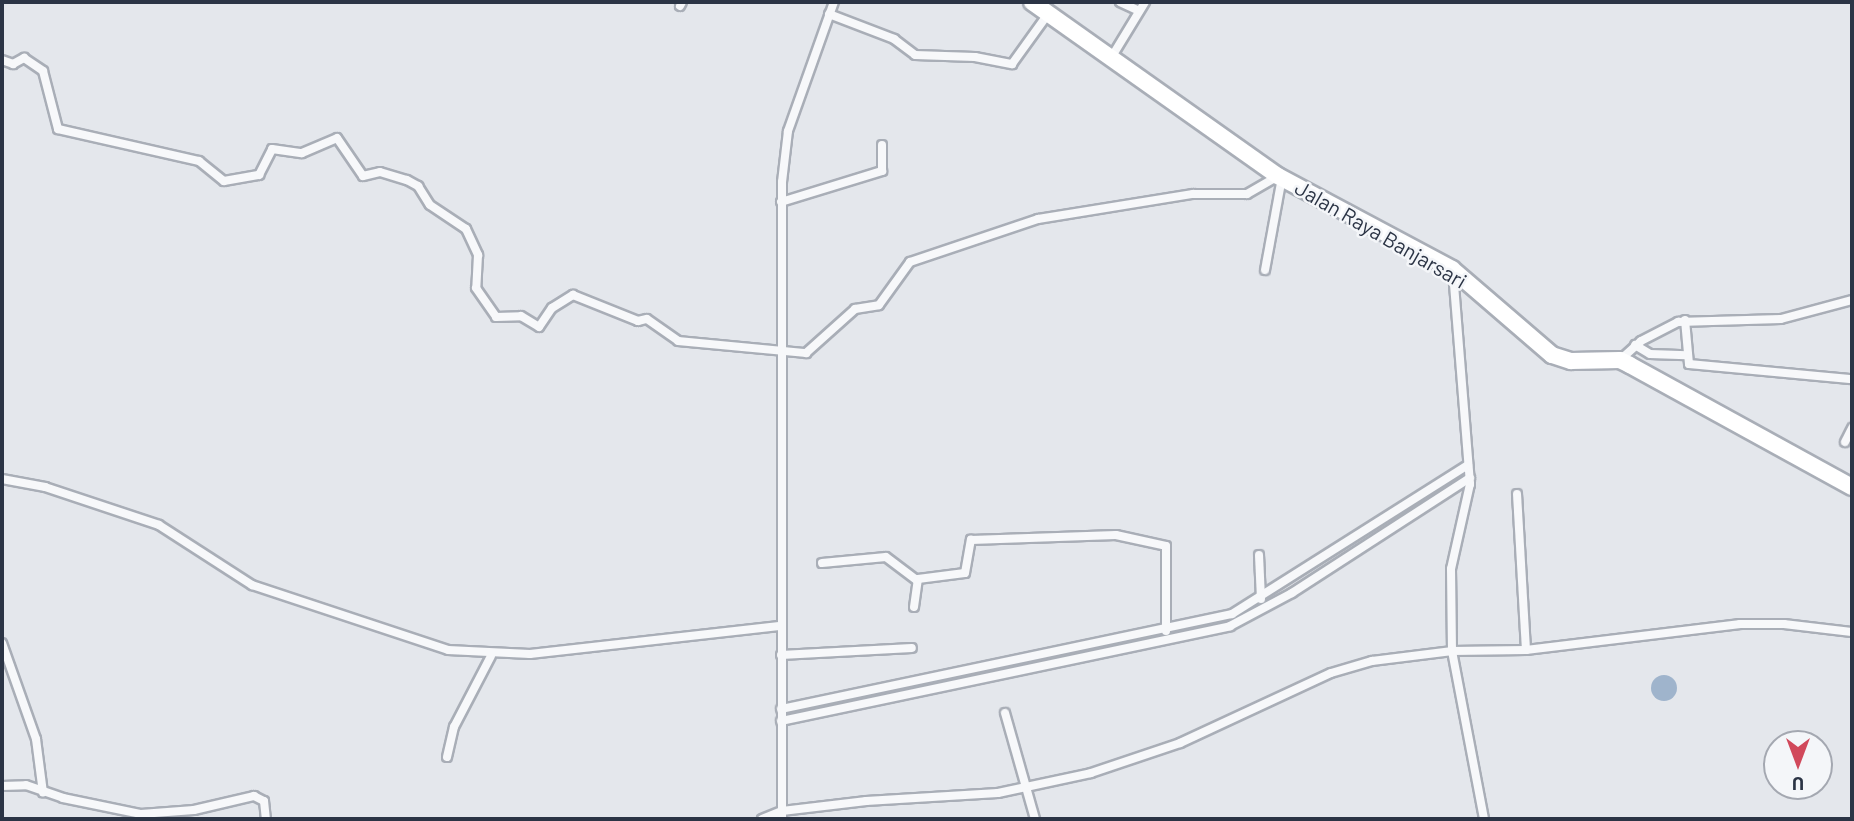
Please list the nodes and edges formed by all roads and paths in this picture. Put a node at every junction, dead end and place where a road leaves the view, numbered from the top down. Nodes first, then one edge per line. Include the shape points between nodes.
1 (832, 2) edge
2 (1032, 2) edge
3 (1120, 2) edge
4 (1145, 2) edge
5 (1139, 11) junction
6 (829, 14) junction
7 (1048, 14) junction
8 (2, 60) edge
9 (1109, 60) junction
10 (882, 145) dead end
11 (1280, 177) junction
12 (781, 202) junction
13 (1452, 269) junction
14 (1265, 270) dead end
15 (1852, 300) edge
16 (1685, 320) junction
17 (1635, 345) junction
18 (780, 350) junction
19 (1688, 358) junction
20 (1620, 360) junction
21 (1852, 379) edge
22 (1852, 428) edge
23 (1845, 442) dead end
24 (1469, 472) junction
25 (2, 479) edge
26 (1852, 487) edge
27 (1517, 494) dead end
28 (1259, 555) dead end
29 (822, 563) dead end
30 (1318, 569) junction
31 (917, 580) junction
32 (1261, 599) junction
33 (914, 607) dead end
34 (1252, 610) junction
35 (781, 626) junction
36 (1202, 627) junction
37 (1852, 632) edge
38 (1168, 636) junction
39 (3, 646) edge
40 (912, 648) dead end
41 (1101, 649) junction
42 (1526, 650) junction
43 (1452, 651) junction
44 (781, 655) junction
45 (491, 656) junction
46 (887, 693) junction
47 (781, 709) junction
48 (1005, 713) dead end
49 (781, 721) junction
50 (447, 757) dead end
51 (2, 786) edge
52 (1024, 788) junction
53 (43, 793) junction
54 (782, 815) edge
55 (122, 816) edge
56 (266, 819) edge
57 (762, 819) edge
58 (1035, 819) edge
59 (1484, 819) edge

1 - 6 street
2 - 7 highway, Jalan Raya Banjarsari
3 - 5 street
4 - 5 street
5 - 9 street
6 - 7 street via 892,38 915,55 975,57 1012,64
6 - 12 street via 789,131
7 - 9 highway, Jalan Raya Banjarsari
8 - 18 street via 13,64 24,58 43,71 58,129 199,161 225,181 259,176 272,149 302,153 337,138 363,176 380,172 407,180 418,186 430,205 466,229 478,255 476,288 496,317 521,316 540,327 552,308 573,295 638,321 647,319 678,341
9 - 11 highway, Jalan Raya Banjarsari
10 - 12 street via 882,171
11 - 13 highway, Jalan Raya Banjarsari
11 - 14 street
11 - 18 street via 1247,194 1193,194 1038,219 910,262 879,305 855,309 806,353
12 - 18 street
13 - 20 highway, Jalan Raya Banjarsari via 1552,355 1571,361
13 - 24 street
15 - 16 street via 1781,319
16 - 17 street
16 - 19 street
17 - 19 street via 1650,354
17 - 20 street
18 - 35 street
19 - 21 street
20 - 26 highway, Jalan Raya Banjarsari
22 - 23 street
24 - 30 street
24 - 30 street
24 - 43 street via 1451,569
25 - 45 street via 45,487 159,525 183,537 230,574 281,596 423,644
27 - 42 street
28 - 32 street
29 - 31 street via 886,557
30 - 32 street
30 - 34 street
31 - 33 street
31 - 38 street via 965,573 971,540 1061,535 1149,540 1164,544 1167,550
32 - 34 street
34 - 36 street
34 - 36 street
35 - 44 street
35 - 45 street
36 - 38 street
36 - 38 street
37 - 42 street via 1740,624
38 - 41 street
38 - 41 street
39 - 53 street via 36,739
40 - 44 street
41 - 46 street
42 - 43 street
43 - 52 street via 1372,661 1331,673 1180,743
43 - 59 street
44 - 47 street
45 - 50 street via 454,727
46 - 47 street
46 - 49 street
47 - 49 street
48 - 52 street
49 - 54 street
51 - 53 street via 26,785
52 - 54 street
52 - 58 street
53 - 55 street
54 - 57 street
55 - 56 street via 194,810 254,796 264,802

